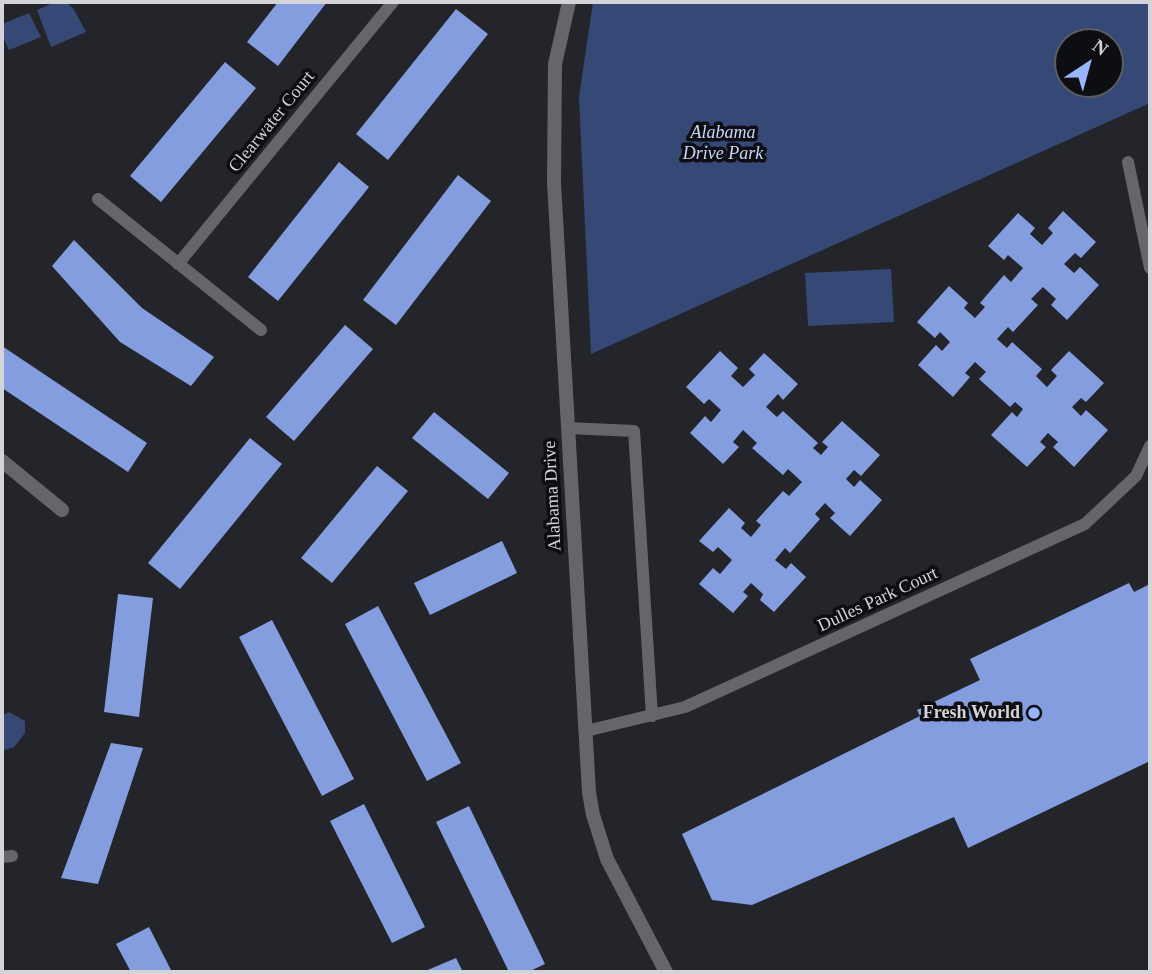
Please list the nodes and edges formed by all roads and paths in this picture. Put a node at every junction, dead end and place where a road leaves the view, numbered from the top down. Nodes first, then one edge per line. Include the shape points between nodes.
1 (393, 2) edge
2 (569, 2) edge
3 (1128, 162) dead end
4 (98, 199) dead end
5 (178, 264) junction
6 (1150, 268) edge
7 (261, 330) dead end
8 (568, 428) junction
9 (1150, 446) edge
10 (2, 461) edge
11 (62, 510) dead end
12 (652, 716) junction
13 (586, 732) junction
14 (666, 972) edge

1 - 5 lane, Clearwater Court
2 - 8 street, Alabama Drive via 555,64 553,105
3 - 6 lane
4 - 5 lane
5 - 7 lane
8 - 12 lane via 634,431
8 - 13 street, Alabama Drive
9 - 12 lane, Dulles Park Court via 1136,477 1086,524 685,707
10 - 11 street
12 - 13 lane, Dulles Park Court
13 - 14 street, Alabama Drive via 589,792 599,838

